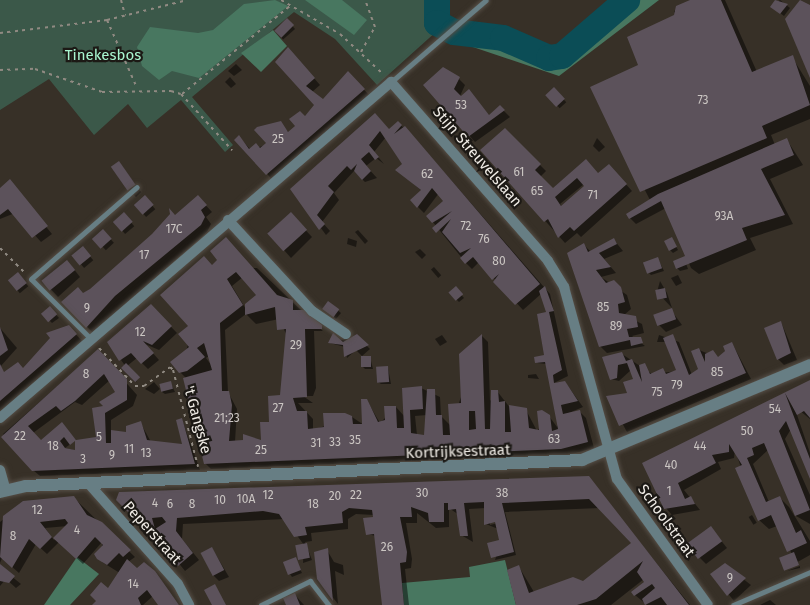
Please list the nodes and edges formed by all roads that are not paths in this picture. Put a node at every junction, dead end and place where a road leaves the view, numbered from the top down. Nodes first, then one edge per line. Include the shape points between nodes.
1 (486, 0) edge
2 (392, 82) junction
3 (137, 187) dead end
4 (228, 220) junction
5 (346, 334) dead end
6 (90, 338) junction
7 (810, 365) edge
8 (0, 418) edge
9 (606, 452) junction
10 (0, 470) edge
11 (88, 483) junction
12 (3, 490) edge
13 (810, 572) edge
14 (189, 605) edge
15 (261, 605) edge
16 (329, 605) edge
17 (708, 605) edge
18 (733, 605) edge

1 - 2 lane
2 - 4 street
2 - 9 street, Stijn Streuvelslaan via 548,261 564,287
3 - 6 lane via 31,279
4 - 5 street via 312,311
4 - 6 street
6 - 8 street
7 - 9 street, Kortrijksestraat
9 - 11 street, Kortrijksestraat via 551,463
9 - 17 street, Schoolstraat via 617,480
10 - 12 street
11 - 12 street, Kortrijksestraat
11 - 14 street, Peperstraat via 178,584
13 - 18 lane
15 - 16 lane via 310,581

